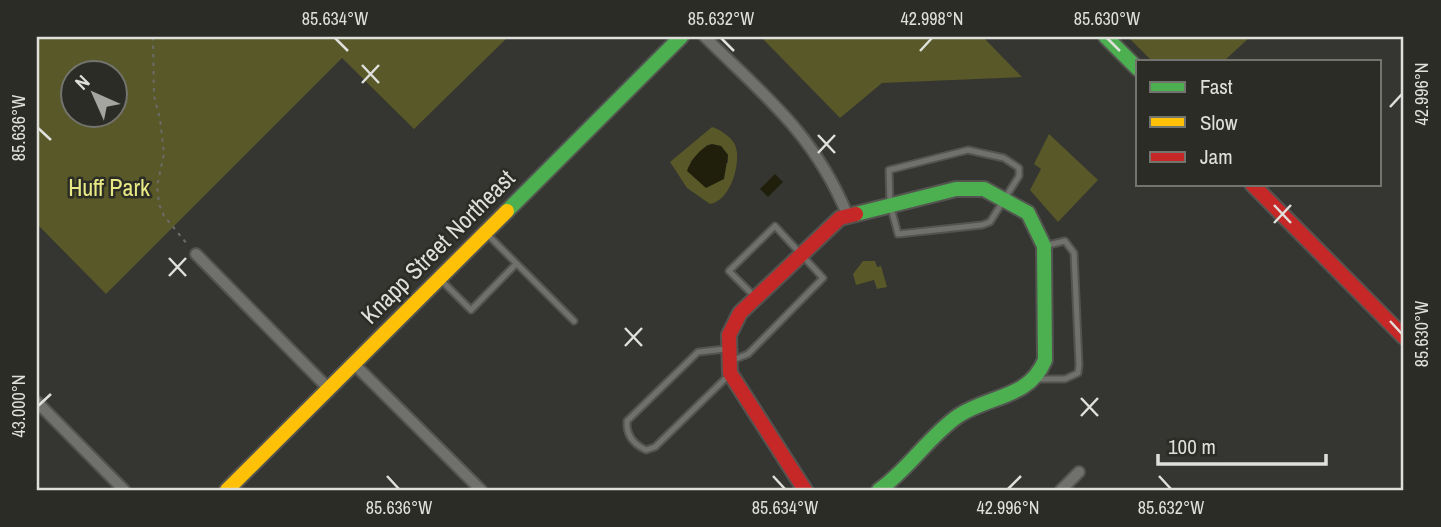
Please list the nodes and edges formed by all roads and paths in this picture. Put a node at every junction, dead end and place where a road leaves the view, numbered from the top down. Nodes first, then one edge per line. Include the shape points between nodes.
1 (153, 37) edge
2 (681, 37) edge
3 (705, 37) edge
4 (1106, 37) edge
5 (1136, 67) edge
6 (1254, 186) edge
7 (1005, 198) junction
8 (890, 204) junction
9 (847, 214) junction
10 (485, 232) junction
11 (1044, 246) junction
12 (801, 253) junction
13 (196, 254) joint
14 (516, 264) junction
15 (439, 278) junction
16 (755, 298) junction
17 (574, 321) dead end
18 (1404, 337) edge
19 (730, 361) junction
20 (354, 364) junction
21 (1034, 379) junction
22 (329, 389) junction
23 (37, 402) edge
24 (1079, 472) dead end
25 (475, 488) edge
26 (124, 490) edge
27 (227, 490) edge
28 (806, 490) edge
29 (879, 490) edge
30 (1061, 490) edge

1 - 13 path via 154,96 164,154 157,186 159,204
2 - 10 street, Knapp Street Northeast
3 - 9 street via 808,141 835,184
4 - 5 street
6 - 18 street
7 - 8 street via 984,188 956,189
7 - 8 lane via 987,224 898,234
7 - 8 lane via 1019,168 1004,158 968,150 892,167 887,177
7 - 11 street via 1028,213
8 - 9 street
9 - 12 street
10 - 14 lane
10 - 15 street, Knapp Street Northeast
11 - 21 street via 1045,360
11 - 21 lane via 1065,241 1074,253 1079,365 1078,373 1065,379
12 - 16 street
12 - 16 lane via 775,226 729,271
12 - 19 lane via 823,278 748,354
13 - 22 street
14 - 15 lane via 471,310
14 - 17 lane
15 - 20 street, Knapp Street Northeast
16 - 19 street via 740,313 729,335
19 - 19 lane via 698,352 627,421 633,442 646,450 654,447
19 - 28 street via 792,474
20 - 22 street, Knapp Street Northeast
20 - 25 street
21 - 29 street via 1008,398 957,418
22 - 27 street, Knapp Street Northeast
23 - 26 street
24 - 30 street

